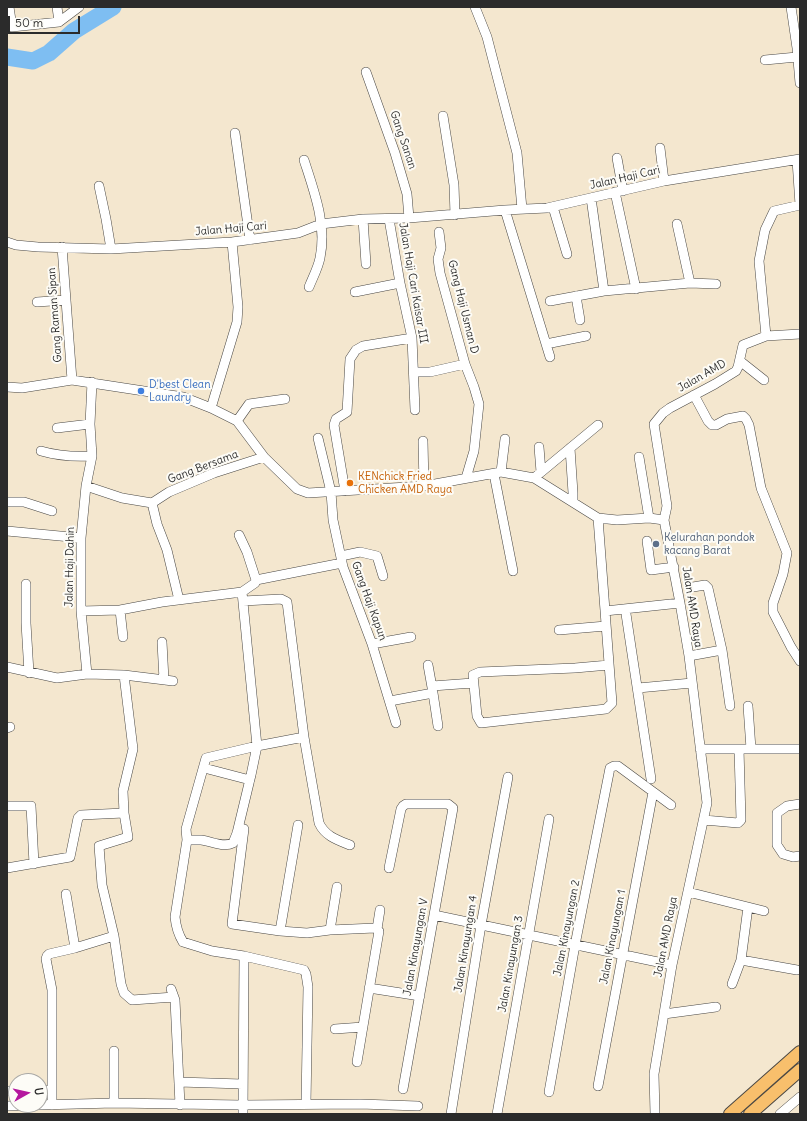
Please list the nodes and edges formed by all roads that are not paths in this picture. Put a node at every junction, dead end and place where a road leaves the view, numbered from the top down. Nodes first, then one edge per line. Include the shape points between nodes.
1 (9, 7) edge
2 (57, 7) edge
3 (79, 7) edge
4 (475, 7) edge
5 (791, 7) edge
6 (59, 22) junction
7 (9, 26) edge
8 (798, 51) edge
9 (766, 60) dead end
10 (366, 72) dead end
11 (800, 83) edge
12 (443, 116) dead end
13 (235, 134) dead end
14 (660, 148) dead end
15 (617, 158) dead end
16 (304, 160) dead end
17 (799, 160) edge
18 (664, 181) junction
19 (99, 186) dead end
20 (619, 192) junction
21 (591, 198) junction
22 (553, 207) junction
23 (522, 209) junction
24 (505, 210) junction
25 (454, 215) junction
26 (408, 218) junction
27 (363, 219) junction
28 (389, 219) junction
29 (321, 224) junction
30 (678, 224) dead end
31 (439, 232) dead end
32 (250, 240) junction
33 (7, 242) edge
34 (232, 242) junction
35 (62, 247) junction
36 (111, 249) junction
37 (567, 254) dead end
38 (366, 264) dead end
39 (400, 283) junction
40 (690, 283) junction
41 (716, 284) dead end
42 (309, 287) dead end
43 (636, 289) junction
44 (604, 291) junction
45 (354, 292) dead end
46 (576, 296) junction
47 (66, 300) junction
48 (550, 301) dead end
49 (37, 302) dead end
50 (580, 320) dead end
51 (800, 334) edge
52 (586, 336) dead end
53 (766, 336) junction
54 (412, 338) junction
55 (546, 344) junction
56 (550, 357) dead end
57 (740, 361) junction
58 (465, 364) junction
59 (414, 372) junction
60 (72, 380) junction
61 (764, 380) dead end
62 (92, 382) junction
63 (7, 387) edge
64 (694, 395) junction
65 (285, 400) dead end
66 (211, 408) junction
67 (416, 410) dead end
68 (238, 420) junction
69 (90, 424) junction
70 (598, 425) dead end
71 (57, 428) dead end
72 (318, 438) dead end
73 (506, 439) dead end
74 (424, 441) dead end
75 (539, 447) dead end
76 (570, 448) junction
77 (41, 451) dead end
78 (92, 456) junction
79 (264, 457) junction
80 (639, 457) dead end
81 (497, 473) junction
82 (537, 475) junction
83 (466, 478) junction
84 (86, 486) junction
85 (424, 486) junction
86 (345, 491) junction
87 (331, 492) junction
88 (7, 502) edge
89 (573, 502) junction
90 (152, 503) junction
91 (52, 511) dead end
92 (598, 518) junction
93 (649, 518) junction
94 (664, 520) junction
95 (7, 531) edge
96 (239, 535) dead end
97 (81, 538) junction
98 (647, 541) dead end
99 (341, 559) junction
100 (674, 567) junction
101 (513, 572) dead end
102 (382, 576) dead end
103 (256, 580) junction
104 (26, 584) dead end
105 (693, 586) dead end
106 (242, 597) junction
107 (178, 600) junction
108 (680, 603) junction
109 (120, 610) junction
110 (81, 611) junction
111 (605, 611) junction
112 (626, 614) dead end
113 (606, 626) junction
114 (559, 630) dead end
115 (123, 637) dead end
116 (411, 637) dead end
117 (162, 642) dead end
118 (372, 644) junction
119 (722, 650) junction
120 (688, 656) junction
121 (800, 661) edge
122 (428, 665) dead end
123 (609, 665) junction
124 (7, 667) edge
125 (29, 673) junction
126 (88, 674) junction
127 (124, 675) junction
128 (473, 683) junction
129 (692, 683) junction
130 (638, 688) junction
131 (432, 689) junction
132 (390, 701) junction
133 (730, 706) dead end
134 (748, 706) dead end
135 (396, 723) dead end
136 (438, 726) dead end
137 (304, 738) junction
138 (256, 746) junction
139 (800, 748) edge
140 (700, 749) junction
141 (739, 749) junction
142 (751, 749) junction
143 (204, 768) junction
144 (508, 778) dead end
145 (250, 780) junction
146 (651, 780) dead end
147 (653, 792) junction
148 (800, 804) edge
149 (671, 805) dead end
150 (7, 806) edge
151 (124, 813) junction
152 (549, 819) dead end
153 (704, 820) junction
154 (298, 825) dead end
155 (244, 829) dead end
156 (187, 840) junction
157 (350, 845) dead end
158 (800, 856) edge
159 (34, 864) junction
160 (7, 868) edge
161 (389, 868) dead end
162 (337, 887) dead end
163 (688, 892) junction
164 (66, 894) dead end
165 (748, 907) junction
166 (380, 910) dead end
167 (764, 911) dead end
168 (434, 915) junction
169 (481, 925) junction
170 (377, 929) junction
171 (330, 930) junction
172 (280, 931) junction
173 (529, 935) junction
174 (114, 936) junction
175 (575, 945) junction
176 (75, 948) junction
177 (622, 955) junction
178 (244, 956) junction
179 (741, 960) junction
180 (672, 965) junction
181 (797, 970) dead end
182 (732, 984) dead end
183 (369, 988) junction
184 (420, 996) junction
185 (716, 1007) dead end
186 (664, 1014) junction
187 (363, 1027) junction
188 (335, 1029) dead end
189 (114, 1051) dead end
190 (800, 1052) edge
191 (357, 1062) dead end
192 (800, 1070) edge
193 (778, 1072) junction
194 (788, 1080) junction
195 (179, 1082) junction
196 (242, 1084) junction
197 (598, 1086) dead end
198 (403, 1089) dead end
199 (48, 1090) edge
200 (52, 1090) junction
201 (549, 1092) dead end
202 (800, 1097) edge
203 (114, 1103) junction
204 (306, 1104) junction
205 (48, 1105) edge
206 (52, 1105) junction
207 (180, 1105) junction
208 (418, 1106) dead end
209 (242, 1110) edge
210 (451, 1114) edge
211 (497, 1114) edge
212 (655, 1114) edge
213 (730, 1114) edge
214 (750, 1114) edge
215 (780, 1114) edge

1 - 7 street
2 - 6 street
3 - 6 street
4 - 23 street via 487,37 517,153
5 - 8 street
6 - 7 street
8 - 9 street
8 - 11 street
10 - 26 street, Gang Sanan via 399,166 407,194
12 - 25 street via 454,185
13 - 32 street
14 - 18 street
15 - 20 street
16 - 29 street via 318,202
17 - 18 street, Jalan Haji Cari
17 - 53 street via 800,205 774,211 765,230 759,261
18 - 20 street, Jalan Haji Cari
19 - 36 street
20 - 21 street, Jalan Haji Cari
20 - 43 street
21 - 22 street, Jalan Haji Cari
21 - 44 street
22 - 23 street, Jalan Haji Cari
22 - 37 street
23 - 24 street, Jalan Haji Cari
24 - 25 street, Jalan Haji Cari
24 - 55 street
25 - 26 street, Jalan Haji Cari
26 - 28 street, Jalan Haji Cari
27 - 28 street, Jalan Haji Cari
27 - 29 street, Jalan Haji Cari
27 - 38 street
28 - 39 street, Jalan Haji Cari Kaisar III
29 - 32 street, Jalan Haji Cari via 298,233
29 - 42 street via 321,257
30 - 40 street
31 - 58 street, Gang Haji Usman D via 442,248 438,266
32 - 34 street, Jalan Haji Cari
33 - 35 street, Jalan Haji Cari via 38,247
34 - 36 street, Jalan Haji Cari
34 - 66 street via 237,322
35 - 36 street, Jalan Haji Cari
35 - 47 street, Gang Raman Sipan
39 - 45 street
39 - 54 street, Jalan Haji Cari Kaisar III
40 - 41 street
40 - 43 street
43 - 44 street
44 - 46 street
46 - 48 street
46 - 50 street
47 - 49 street
47 - 60 street, Gang Raman Sipan
51 - 53 street
52 - 55 street
53 - 57 street, Jalan AMD via 743,345
54 - 59 street, Jalan Haji Cari Kaisar III
54 - 86 street via 363,346 356,350 350,360 347,412 336,419 334,425
55 - 56 street
57 - 61 street
57 - 64 street, Jalan AMD via 736,371
58 - 59 street via 430,372
58 - 83 street, Gang Haji Usman D via 478,404 474,451
59 - 67 street, Jalan Haji Cari Kaisar III
60 - 62 street
60 - 63 street via 22,388
62 - 66 street via 183,397
62 - 69 street, Jalan Haji Dahin
64 - 94 street, Jalan AMD via 663,413 654,424 667,506
64 - 121 street via 712,425 743,416 749,425 761,488 787,553 773,603 773,612
65 - 68 street via 249,404
66 - 68 street
68 - 79 street
69 - 71 street
69 - 78 street, Jalan Haji Dahin
70 - 76 street
72 - 87 street, Gang Haji Kapun
73 - 81 street
74 - 85 street
75 - 82 street
76 - 82 street
76 - 89 street
77 - 78 street via 58,456
78 - 84 street, Jalan Haji Dahin
79 - 87 street via 297,489 308,492
79 - 90 street, Gang Bersama via 214,473 169,492
80 - 93 street
81 - 82 street
81 - 83 street
81 - 101 street
82 - 89 street
83 - 85 street
84 - 90 street via 122,498
84 - 97 street, Jalan Haji Dahin
85 - 86 street
86 - 87 street
87 - 99 street, Gang Haji Kapun via 333,520
88 - 91 street via 24,502
89 - 92 street
90 - 107 street via 167,550
92 - 93 street
92 - 111 street
93 - 94 street
94 - 100 street, Jalan AMD Raya
95 - 97 street
96 - 103 street
97 - 110 street, Jalan Haji Dahin
98 - 100 street via 651,570
99 - 102 street via 360,552 377,556
99 - 103 street
99 - 118 street, Gang Haji Kapun
100 - 108 street, Jalan AMD Raya
103 - 106 street
104 - 125 street
105 - 119 street via 705,585 708,588
106 - 107 street
106 - 137 street via 284,599 287,602
106 - 138 street
107 - 109 street
108 - 111 street
108 - 120 street, Jalan AMD Raya
109 - 110 street
109 - 115 street
110 - 126 street, Jalan Haji Dahin
111 - 113 street
112 - 130 street
113 - 114 street
113 - 123 street
116 - 118 street
117 - 127 street via 168,681
118 - 132 street, Gang Haji Kapun
119 - 120 street
119 - 133 street
120 - 129 street, Jalan AMD Raya
122 - 131 street
123 - 128 street via 480,672 473,675
123 - 128 street via 612,702 606,709 481,723 477,716
124 - 125 street
125 - 126 street via 57,678
126 - 127 street
127 - 151 street via 133,749 123,791
128 - 131 street
129 - 130 street
129 - 140 street, Jalan AMD Raya
130 - 146 street
131 - 132 street
131 - 136 street
132 - 135 street, Gang Haji Kapun
134 - 142 street
137 - 138 street
137 - 157 street via 319,823 331,837
138 - 143 street via 206,758
138 - 145 street
139 - 142 street
140 - 141 street
140 - 153 street, Jalan AMD Raya via 707,803
141 - 142 street
141 - 153 street via 741,820 738,823
143 - 145 street
143 - 156 street via 186,830
144 - 169 street, Jalan Kinayungan 4
145 - 156 street via 233,843 222,845
147 - 149 street
147 - 175 street, Jalan Kinayungan 2 via 618,766 610,768
147 - 177 street, Jalan Kinayungan 1
148 - 158 street via 787,806 777,813 777,845 783,854
150 - 159 street via 31,806
151 - 159 street via 81,815 78,818 70,857
151 - 174 street via 128,837 99,846 102,885
152 - 173 street, Jalan Kinayungan 3
153 - 163 street, Jalan AMD Raya
154 - 172 street
155 - 172 street via 232,924
156 - 178 street via 174,917 178,934 183,942 194,946
159 - 160 street
161 - 168 street, Jalan Kinayungan V via 403,806 448,804 453,808
162 - 171 street
163 - 165 street
163 - 180 street, Jalan AMD Raya
164 - 176 street
165 - 167 street
165 - 179 street
166 - 170 street
168 - 169 street
168 - 184 street, Jalan Kinayungan V
169 - 173 street
169 - 210 street, Jalan Kinayungan 4
170 - 171 street
170 - 183 street via 379,931
171 - 172 street via 307,933
173 - 175 street
173 - 211 street, Jalan Kinayungan 3
174 - 176 street
174 - 195 street via 124,993 132,1000 173,993
175 - 177 street
175 - 201 street, Jalan Kinayungan 2
176 - 200 street via 46,957 52,990
177 - 180 street
177 - 197 street, Jalan Kinayungan 1
178 - 196 street
178 - 204 street via 304,970 306,974
179 - 181 street
179 - 182 street
180 - 186 street, Jalan AMD Raya
183 - 184 street
183 - 187 street
184 - 198 street, Jalan Kinayungan V
185 - 186 street
186 - 212 street, Jalan AMD Raya via 654,1074
187 - 188 street
187 - 191 street
189 - 203 street
190 - 193 main road
192 - 194 main road
193 - 194 main road
193 - 213 main road
194 - 214 main road
195 - 196 street
195 - 207 street
196 - 209 street
199 - 200 street
200 - 206 street
202 - 215 street
203 - 206 street
203 - 207 street
204 - 208 street
204 - 209 street
205 - 206 street
207 - 209 street

